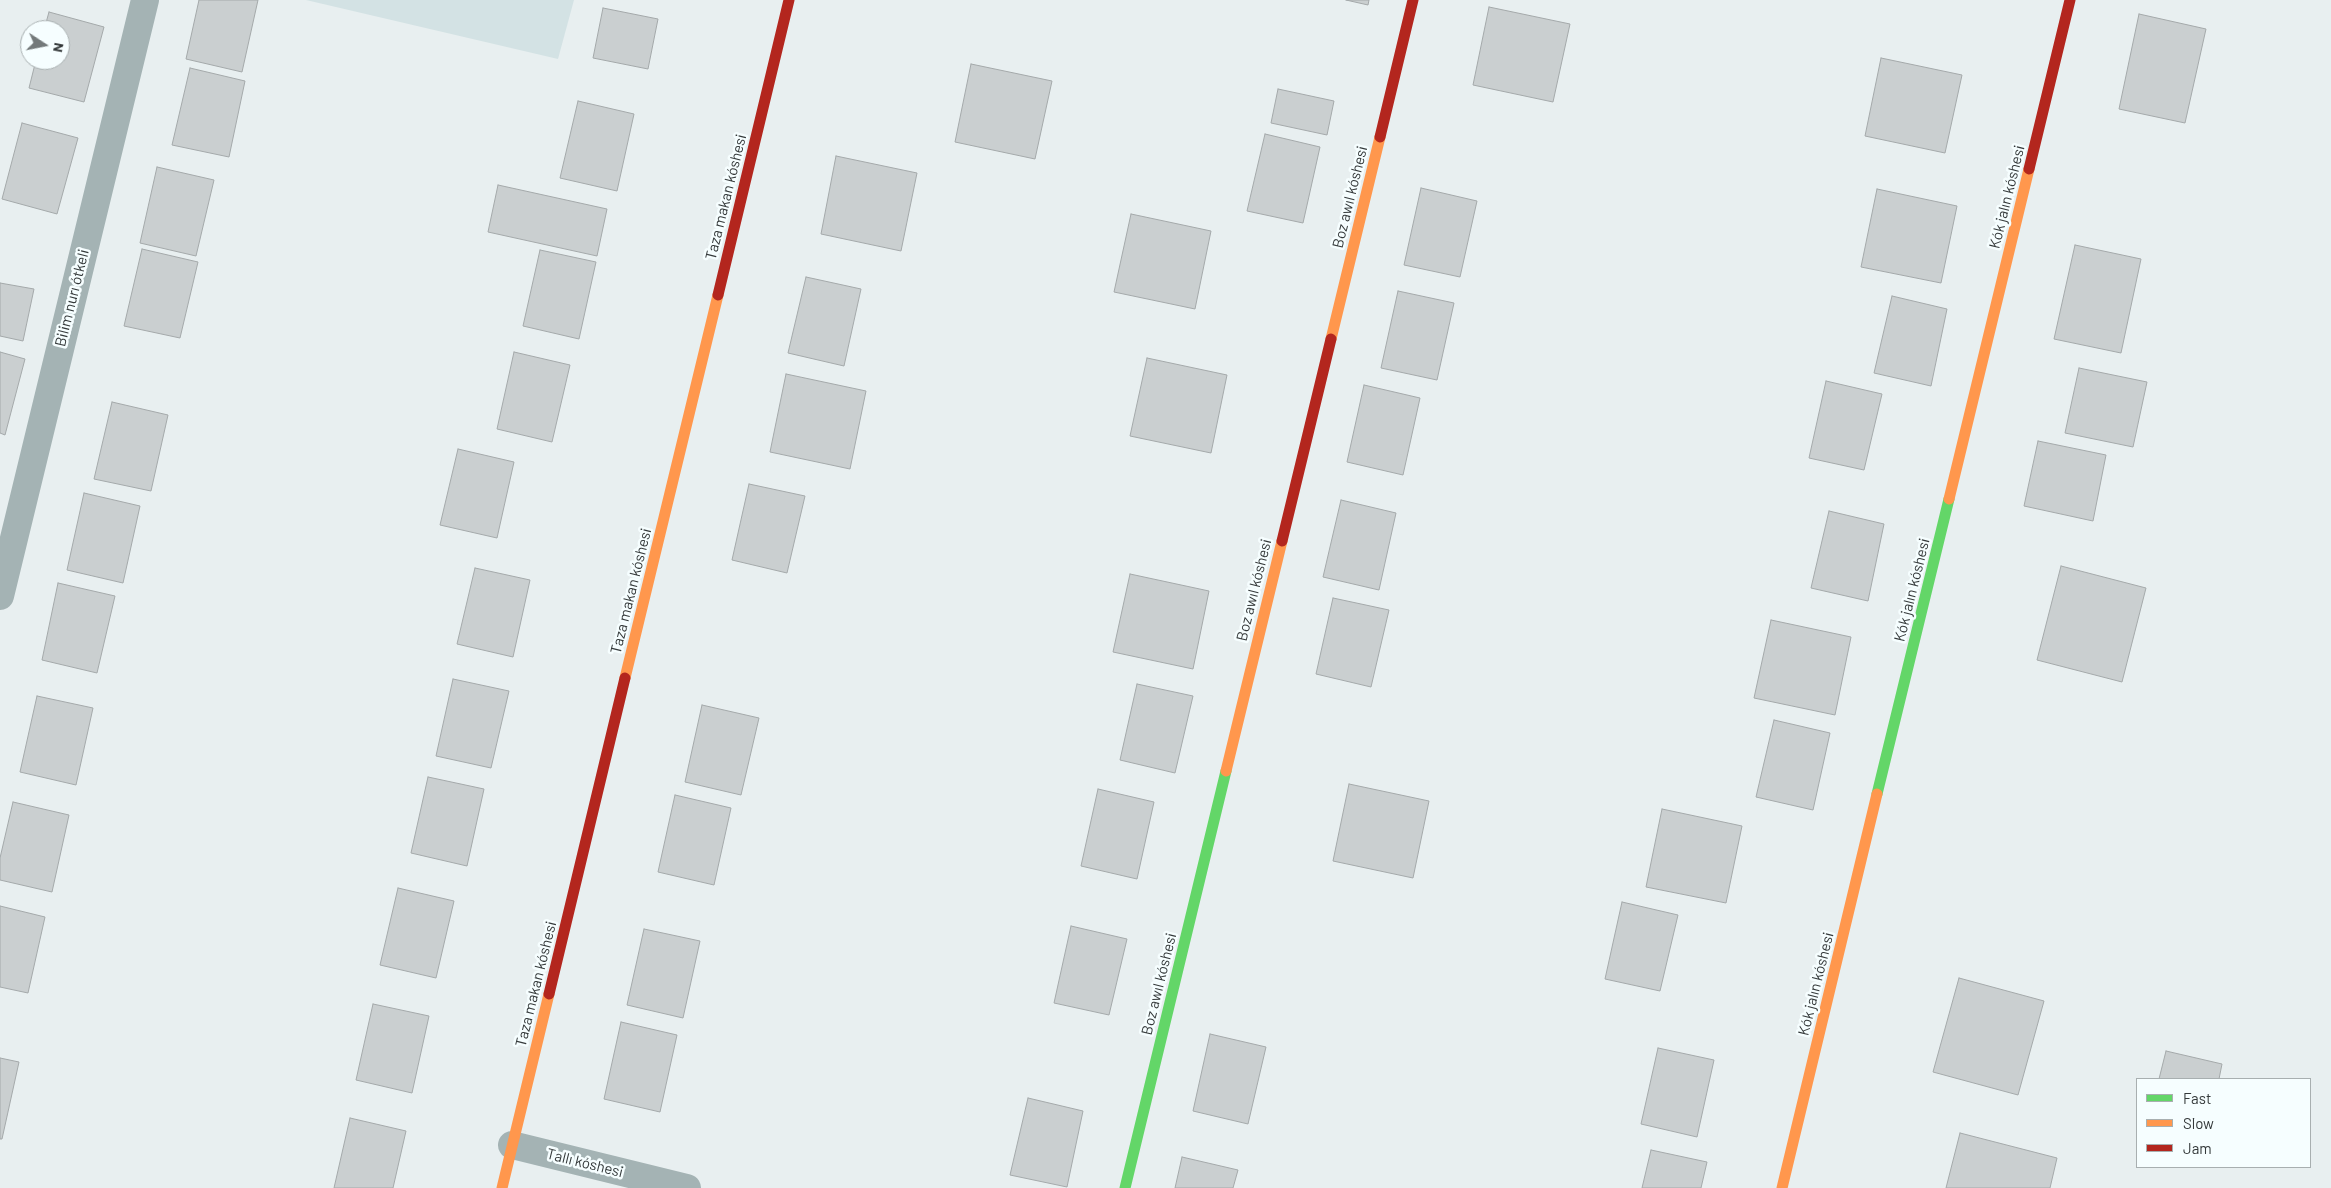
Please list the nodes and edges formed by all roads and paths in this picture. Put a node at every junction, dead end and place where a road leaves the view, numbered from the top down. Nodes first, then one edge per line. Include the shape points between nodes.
1 (145, 0) edge
2 (789, 0) edge
3 (1413, 0) edge
4 (2070, 0) edge
5 (0, 596) edge
6 (512, 1145) junction
7 (502, 1188) edge
8 (687, 1188) edge
9 (1125, 1188) edge
10 (1782, 1188) edge

1 - 5 street, Bilim nurı ótkeli
2 - 6 street, Taza makan kóshesi
3 - 9 street, Boz awıl kóshesi
4 - 10 street, Kók jalın kóshesi
6 - 7 street, Taza makan kóshesi
6 - 8 street, Tallı kóshesi

